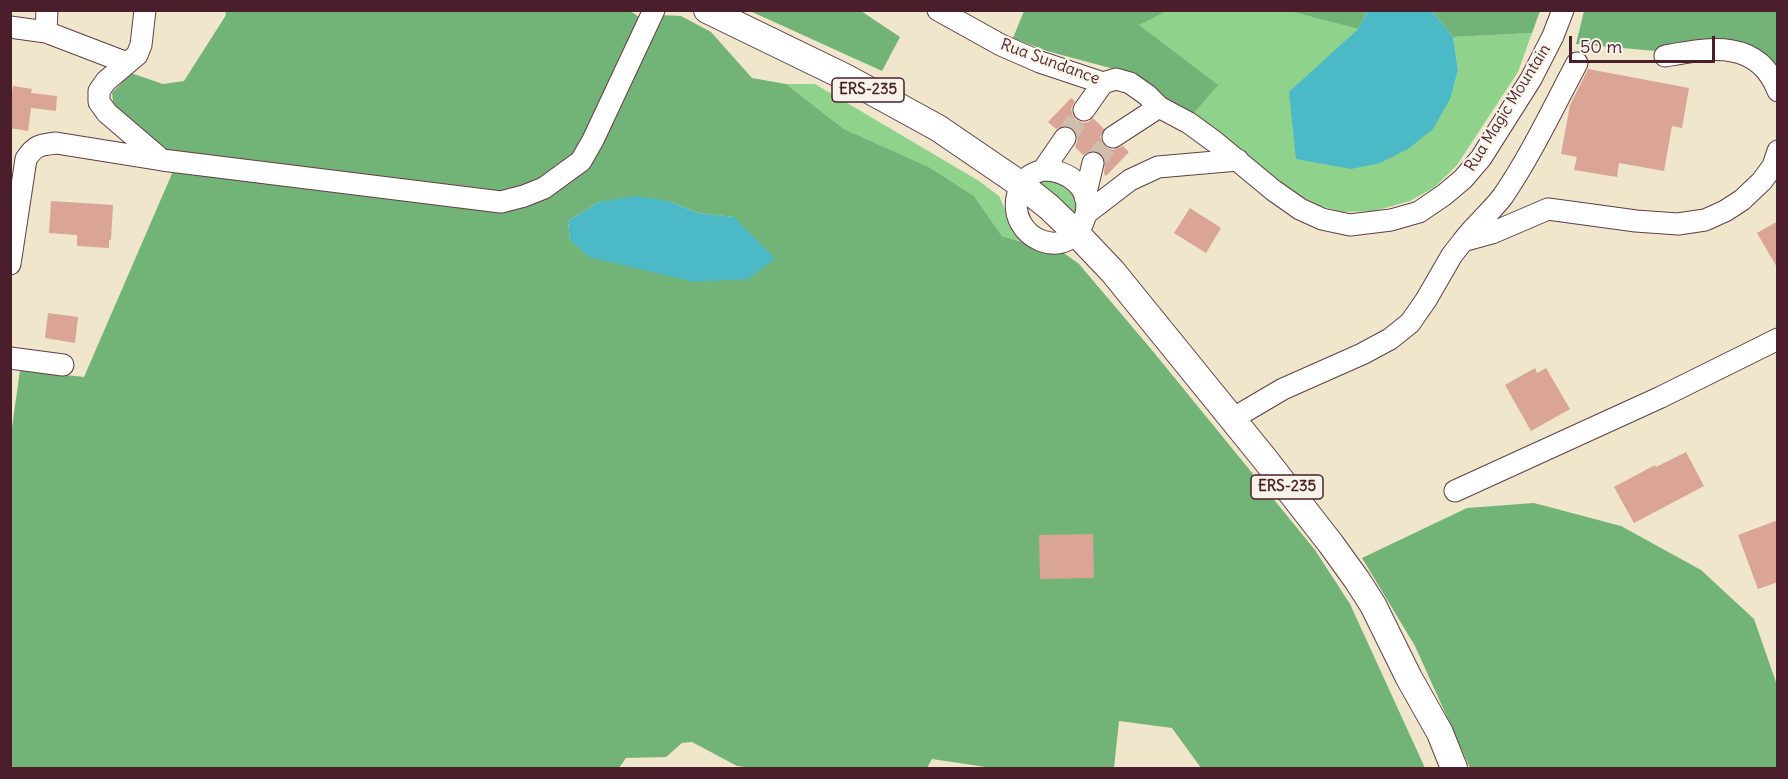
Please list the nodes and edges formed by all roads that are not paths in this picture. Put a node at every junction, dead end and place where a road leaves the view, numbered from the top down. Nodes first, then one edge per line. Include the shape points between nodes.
1 (47, 10) edge
2 (145, 10) edge
3 (654, 10) edge
4 (707, 10) edge
5 (939, 10) edge
6 (1563, 10) edge
7 (10, 27) edge
8 (46, 32) junction
9 (1665, 56) dead end
10 (127, 63) junction
11 (1576, 63) dead end
12 (1103, 83) junction
13 (1778, 91) edge
14 (1159, 107) junction
15 (1084, 110) tunnel mouth
16 (1113, 137) tunnel mouth
17 (1065, 138) tunnel mouth
18 (1778, 151) edge
19 (162, 160) junction
20 (1238, 160) junction
21 (1093, 163) tunnel mouth
22 (1043, 170) junction
23 (1020, 184) junction
24 (1501, 198) junction
25 (1548, 209) junction
26 (1083, 214) junction
27 (1463, 241) junction
28 (10, 264) edge
29 (1778, 339) edge
30 (10, 358) edge
31 (63, 365) dead end
32 (1233, 419) junction
33 (1455, 491) dead end
34 (1440, 733) junction
35 (1454, 768) edge
36 (1466, 768) edge

1 - 8 street
2 - 10 street via 141,45 137,56
3 - 19 street via 581,161 544,188 524,196 501,202
4 - 23 main road, ERS-235 via 927,122
5 - 12 street, Rua Sundance via 1001,45
6 - 20 street, Rua Magic Mountain via 1531,78 1481,158 1463,179 1419,212 1350,225 1322,219 1300,209
7 - 8 street
8 - 10 street
9 - 13 street via 1722,49 1750,56 1766,70
10 - 19 street via 106,81 99,92 99,102 107,114
11 - 24 street
12 - 14 street, Rua Sundance via 1116,79 1130,83
12 - 15 street
14 - 16 street
14 - 20 street, Rua Magic Mountain via 1189,123
17 - 22 street
18 - 25 street via 1762,181 1742,200 1705,220 1678,224 1636,222
19 - 28 street via 56,143 32,149 26,159
20 - 26 street via 1158,167 1130,180
21 - 26 street
22 - 23 street
22 - 26 street via 1064,172 1077,182
23 - 26 main road, ERS-235 via 1049,207
23 - 26 street via 1016,211 1020,224 1041,242 1068,241
24 - 25 street
24 - 27 street
25 - 27 street
26 - 32 main road, ERS-235 via 1119,280
27 - 32 street via 1410,323 1390,339 1283,389
29 - 33 street
30 - 31 street
32 - 34 main road, ERS-235 via 1357,580
34 - 35 main road, ERS-235
34 - 36 street

